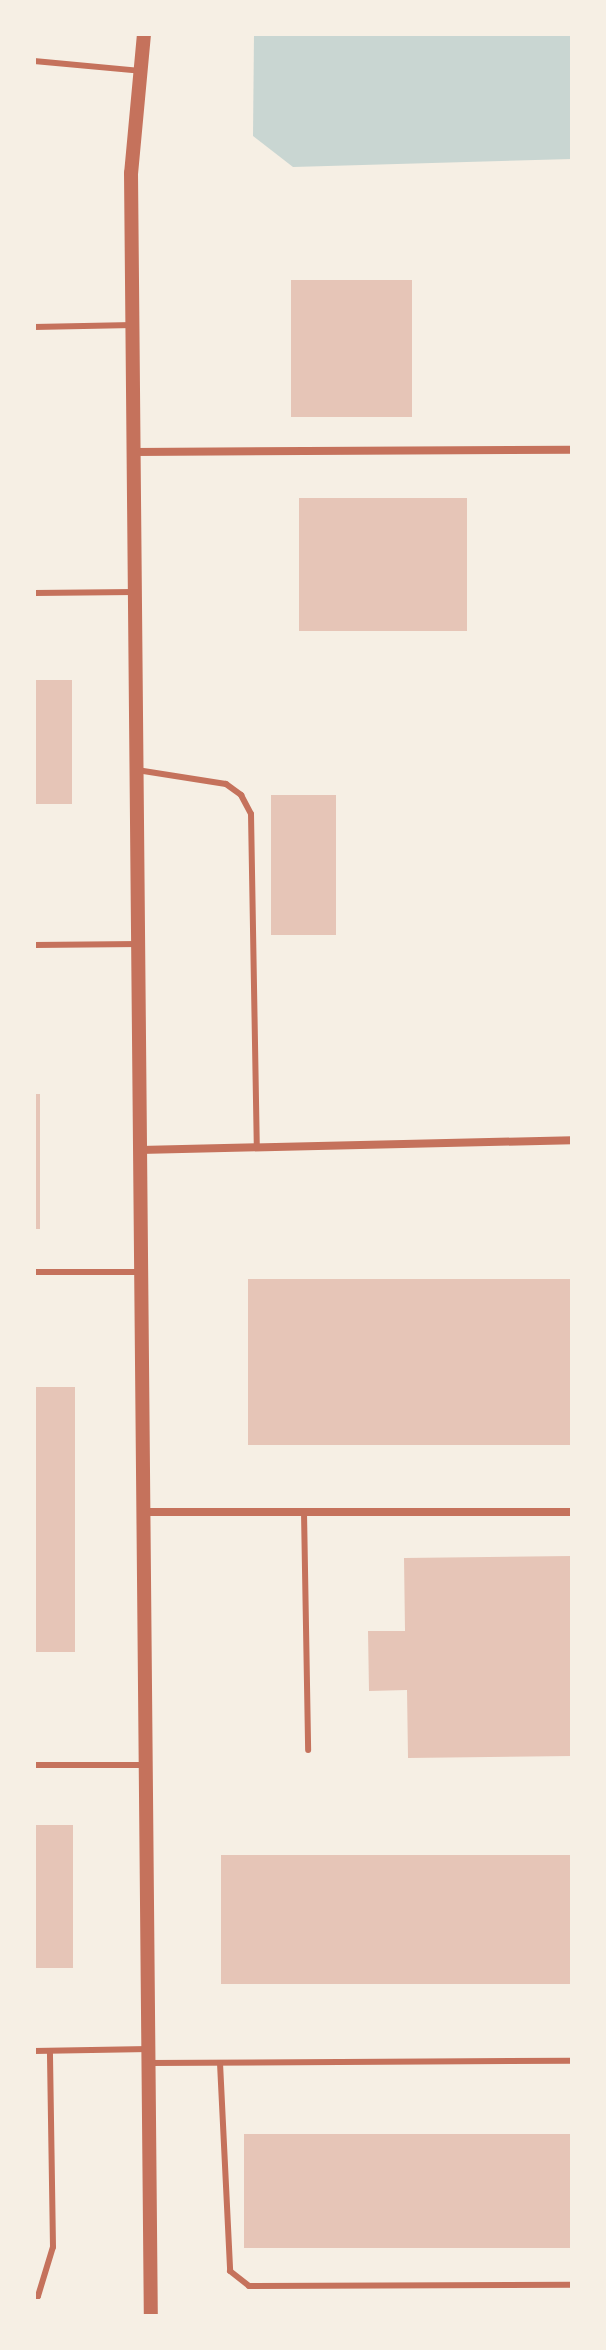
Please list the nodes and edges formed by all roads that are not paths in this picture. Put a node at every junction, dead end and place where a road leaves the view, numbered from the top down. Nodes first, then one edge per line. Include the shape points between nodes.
1 (144, 34) edge
2 (34, 61) edge
3 (141, 71) junction
4 (133, 325) junction
5 (34, 327) edge
6 (572, 450) edge
7 (134, 452) junction
8 (135, 592) junction
9 (34, 593) edge
10 (137, 770) junction
11 (139, 944) junction
12 (34, 945) edge
13 (572, 1140) edge
14 (257, 1147) junction
15 (140, 1150) junction
16 (34, 1272) edge
17 (141, 1272) junction
18 (143, 1512) junction
19 (304, 1512) junction
20 (572, 1512) edge
21 (308, 1750) dead end
22 (34, 1765) edge
23 (146, 1765) junction
24 (34, 2051) edge
25 (50, 2051) junction
26 (149, 2056) junction
27 (572, 2061) edge
28 (220, 2063) junction
29 (572, 2285) edge
30 (34, 2296) edge
31 (151, 2316) edge

1 - 3 street
2 - 3 lane
3 - 4 street via 131,173
4 - 5 lane
4 - 7 street
6 - 7 street
7 - 8 street
8 - 9 lane
8 - 10 street
10 - 11 street
10 - 14 lane via 226,784 241,795 251,814
11 - 12 lane
11 - 15 street
13 - 14 street
14 - 15 street
15 - 17 street
16 - 17 lane
17 - 18 street
18 - 19 street
18 - 23 street
19 - 20 street
19 - 21 lane
22 - 23 lane
23 - 26 street
24 - 25 lane
25 - 26 lane
25 - 30 lane via 53,2247
26 - 28 lane
26 - 31 street
27 - 28 lane
28 - 29 lane via 230,2271 249,2286

